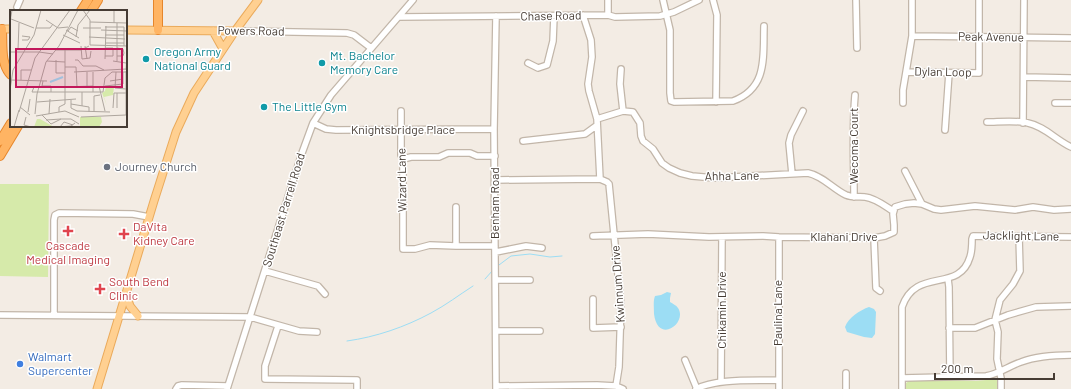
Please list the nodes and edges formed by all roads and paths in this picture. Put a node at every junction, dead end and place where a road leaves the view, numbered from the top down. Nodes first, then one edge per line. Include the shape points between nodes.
1 (20, 0) edge
2 (88, 0) edge
3 (98, 0) edge
4 (158, 0) edge
5 (162, 0) edge
6 (258, 0) edge
7 (413, 0) edge
8 (608, 0) edge
9 (663, 0) edge
10 (699, 0) edge
11 (713, 0) edge
12 (856, 0) edge
13 (912, 0) edge
14 (979, 0) edge
15 (1024, 0) edge
16 (17, 7) dead end
17 (82, 10) edge
18 (91, 10) edge
19 (666, 14) junction
20 (583, 15) junction
21 (608, 15) junction
22 (496, 16) junction
23 (554, 16) junction
24 (399, 17) junction
25 (764, 26) dead end
26 (5, 29) edge
27 (127, 30) edge
28 (160, 30) junction
29 (213, 31) junction
30 (235, 31) junction
31 (912, 36) junction
32 (979, 37) junction
33 (1023, 37) junction
34 (1071, 38) edge
35 (371, 48) junction
36 (857, 48) dead end
37 (223, 49) junction
38 (528, 63) dead end
39 (10, 65) edge
40 (621, 69) dead end
41 (907, 72) junction
42 (949, 72) junction
43 (10, 74) edge
44 (1024, 78) junction
45 (1071, 78) edge
46 (854, 95) dead end
47 (716, 102) junction
48 (1071, 102) edge
49 (903, 103) dead end
50 (1055, 103) dead end
51 (401, 111) dead end
52 (623, 111) junction
53 (803, 111) dead end
54 (597, 119) junction
55 (987, 122) dead end
56 (1023, 122) junction
57 (314, 123) junction
58 (10, 124) edge
59 (596, 126) junction
60 (17, 127) edge
61 (494, 129) junction
62 (401, 130) junction
63 (945, 130) dead end
64 (0, 141) edge
65 (523, 141) dead end
66 (1071, 147) edge
67 (0, 156) edge
68 (495, 156) junction
69 (403, 159) junction
70 (905, 171) dead end
71 (792, 174) junction
72 (600, 179) junction
73 (495, 180) junction
74 (854, 197) junction
75 (922, 204) junction
76 (456, 207) dead end
77 (1071, 210) edge
78 (893, 211) junction
79 (149, 217) junction
80 (593, 236) dead end
81 (614, 236) junction
82 (1019, 236) junction
83 (722, 237) junction
84 (778, 237) junction
85 (1071, 237) edge
86 (874, 238) junction
87 (456, 246) junction
88 (495, 246) junction
89 (542, 248) dead end
90 (496, 252) junction
91 (265, 271) junction
92 (948, 279) junction
93 (496, 280) junction
94 (530, 280) dead end
95 (880, 291) dead end
96 (126, 294) junction
97 (325, 294) dead end
98 (593, 299) dead end
99 (1071, 306) edge
100 (54, 314) junction
101 (0, 315) edge
102 (119, 316) junction
103 (138, 316) junction
104 (250, 317) junction
105 (995, 320) junction
106 (278, 326) junction
107 (621, 327) junction
108 (949, 328) junction
109 (496, 330) junction
110 (540, 331) dead end
111 (317, 332) dead end
112 (1071, 355) edge
113 (685, 360) dead end
114 (1000, 372) junction
115 (846, 373) dead end
116 (950, 377) junction
117 (902, 378) junction
118 (778, 380) junction
119 (721, 382) junction
120 (616, 386) junction
121 (228, 387) edge
122 (496, 388) edge
123 (97, 389) edge
124 (176, 389) edge
125 (357, 389) edge
126 (623, 389) edge
127 (696, 389) edge
128 (779, 389) edge
129 (846, 389) edge
130 (902, 389) edge
131 (1001, 389) edge

1 - 16 street
2 - 17 highway
3 - 18 highway
4 - 28 highway
5 - 28 highway
6 - 30 main road
7 - 24 street, Southeast Parrell Road
8 - 21 street
9 - 19 street
10 - 19 street, Chase Road
11 - 47 street via 716,15
12 - 36 street
13 - 31 street
14 - 32 street, Dylan Loop
15 - 33 street
19 - 21 street, Chase Road via 615,17
19 - 47 street via 670,30 671,101
20 - 21 street, Chase Road
20 - 23 street, Chase Road
20 - 54 street via 591,40 592,56 588,84
22 - 23 street, Chase Road
22 - 24 street, Chase Road
22 - 61 street, Benham Road
23 - 38 street via 553,41 547,65 538,68
24 - 35 street, Southeast Parrell Road
25 - 47 street via 762,72 756,83 742,98
26 - 39 highway
26 - 43 highway via 3,63
27 - 28 main road, Powers Road
28 - 29 main road, Powers Road
29 - 30 main road, Powers Road
29 - 37 main road
30 - 35 street, Powers Road via 346,33 354,35
30 - 37 main road
31 - 32 street, Peak Avenue
31 - 41 street
32 - 33 street, Peak Avenue
32 - 42 street, Dylan Loop via 979,73
33 - 34 street, Peak Avenue
33 - 44 street
35 - 57 street, Southeast Parrell Road via 331,95
37 - 79 main road via 186,109 169,151
40 - 52 street
41 - 42 street, Dylan Loop
41 - 49 street
42 - 63 street
44 - 45 street
44 - 56 street
46 - 74 street, Wecoma Court
48 - 50 street
51 - 62 street, Wizard Lane
52 - 54 street
52 - 71 street, Ahha Lane via 633,112 640,123 643,141 653,149 662,163 680,173 714,178
53 - 71 street via 789,143
54 - 59 street
55 - 56 street
56 - 66 street via 1043,129 1061,143
57 - 62 street, Knightsbridge Place via 326,129 336,130
57 - 91 street, Southeast Parrell Road
58 - 64 highway
59 - 65 street via 585,134
59 - 72 street
60 - 67 highway
61 - 62 street, Knightsbridge Place
61 - 68 street, Benham Road
62 - 69 street, Wizard Lane
68 - 69 street via 448,153 439,157
68 - 73 street, Benham Road
69 - 87 street, Wizard Lane via 403,249 430,245
70 - 75 street
71 - 74 street, Ahha Lane via 815,174 846,195
72 - 73 street
72 - 81 street, Kwinnum Drive via 607,182 610,189
73 - 88 street, Benham Road
74 - 78 street, Ahha Lane via 866,197
75 - 77 street via 941,210 975,206 1015,210 1033,207
75 - 78 street via 899,206
76 - 87 street
78 - 86 street, Klahani Drive via 894,232
79 - 96 main road
79 - 100 street via 133,214 55,215
80 - 81 street, Klahani Drive
81 - 83 street, Klahani Drive
81 - 107 street, Kwinnum Drive via 620,286
82 - 85 street, Jacklight Lane
82 - 92 street, Jacklight Lane via 974,236 967,265
82 - 105 street via 1020,271 1000,300
83 - 84 street, Klahani Drive
83 - 119 street, Chikamin Drive
84 - 86 street, Klahani Drive
84 - 118 street, Paulina Lane
86 - 95 street via 876,288
87 - 88 street
88 - 90 street, Benham Road
89 - 90 street via 526,246
90 - 93 street, Benham Road
91 - 97 street via 318,286
91 - 104 street, Southeast Parrell Road
92 - 108 street
92 - 117 street, Jacklight Lane via 926,282 918,286 905,300 902,316
93 - 94 street
93 - 109 street, Benham Road
96 - 102 main road
96 - 103 main road
98 - 107 street via 593,328
99 - 105 street via 1036,307
100 - 101 street
100 - 102 street
102 - 103 street
102 - 123 main road
103 - 104 street
104 - 106 street
104 - 121 street, Southeast Parrell Road
105 - 108 street via 975,328
105 - 114 street
106 - 111 street
106 - 125 street via 265,366 265,379 357,380
107 - 120 street, Kwinnum Drive
108 - 116 street
109 - 110 street
109 - 122 street, Benham Road
112 - 114 street via 1032,358
113 - 127 street
114 - 116 street via 978,377
114 - 131 street
115 - 129 street
116 - 117 street
117 - 130 street, Jacklight Lane
118 - 119 street
118 - 128 street, Paulina Lane
119 - 127 street
120 - 122 street
120 - 126 street
121 - 124 street via 182,385

